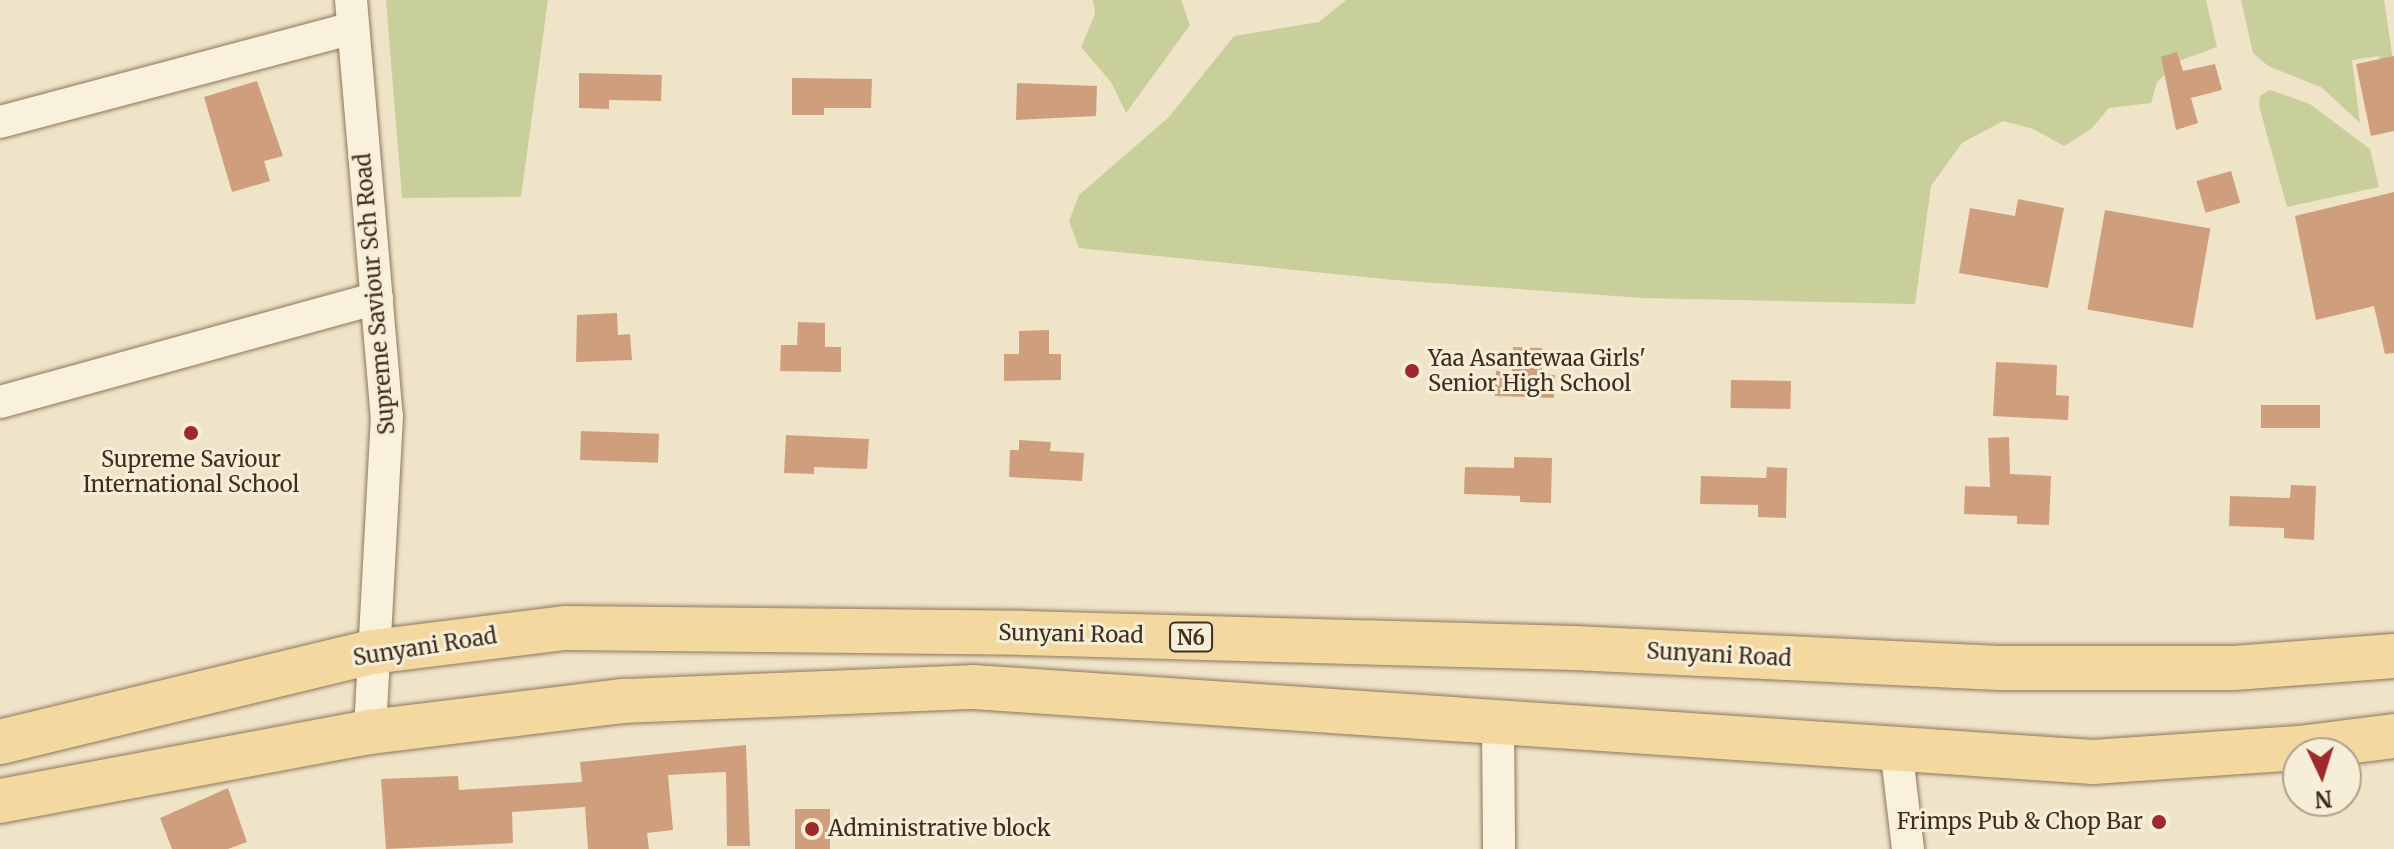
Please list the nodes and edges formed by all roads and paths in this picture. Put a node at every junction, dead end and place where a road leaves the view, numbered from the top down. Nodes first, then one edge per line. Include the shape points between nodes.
1 (352, 14) edge
2 (0, 122) edge
3 (377, 298) junction
4 (0, 402) edge
5 (372, 652) junction
6 (2394, 656) edge
7 (1498, 725) junction
8 (370, 732) junction
9 (2394, 736) edge
10 (0, 742) edge
11 (1896, 747) junction
12 (0, 801) edge
13 (1499, 849) edge
14 (1908, 849) edge

1 - 2 street
1 - 3 street, Supreme Saviour Sch Road
3 - 4 street
3 - 5 street, Supreme Saviour Sch Road via 387,431
5 - 6 main road, Sunyani Road / N6 via 565,628 1543,647 2000,668 2234,668
5 - 8 street, Supreme Saviour Sch Road
5 - 10 main road, Sunyani Road / N6
7 - 8 main road via 973,687 624,701
7 - 11 main road
7 - 13 street
8 - 12 main road
9 - 11 main road via 2093,762
11 - 14 street

